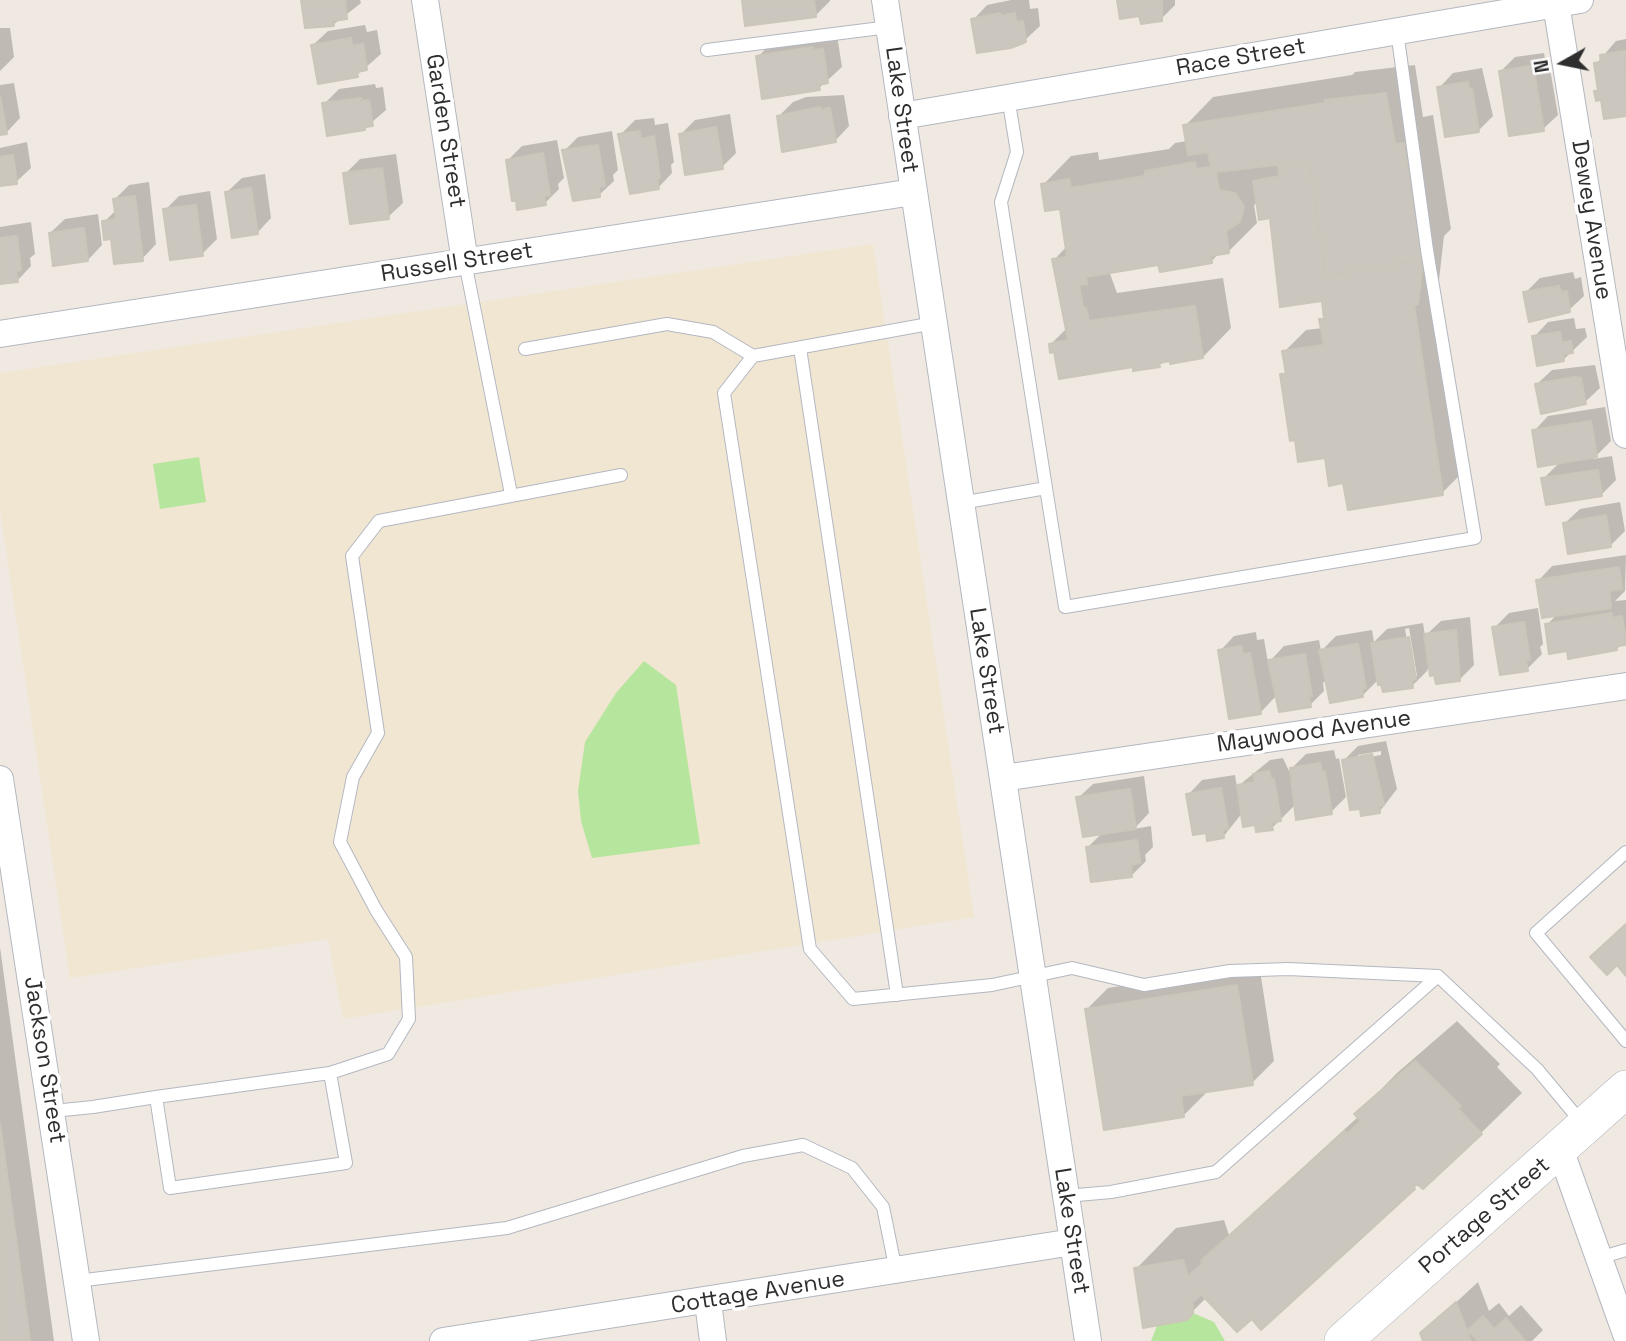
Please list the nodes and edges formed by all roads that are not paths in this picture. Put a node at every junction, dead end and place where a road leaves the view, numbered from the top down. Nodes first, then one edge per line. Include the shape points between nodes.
1 (425, 0) edge
2 (885, 0) edge
3 (1568, 2) edge
4 (889, 27) junction
5 (1397, 31) junction
6 (707, 50) dead end
7 (1008, 97) junction
8 (902, 116) junction
9 (913, 192) junction
10 (466, 262) junction
11 (933, 323) junction
12 (0, 334) edge
13 (800, 348) junction
14 (525, 349) dead end
15 (753, 356) junction
16 (1626, 435) edge
17 (621, 475) dead end
18 (1046, 488) junction
19 (511, 494) junction
20 (961, 503) junction
21 (1626, 686) edge
22 (1003, 778) junction
23 (0, 779) edge
24 (1626, 852) edge
25 (7, 874) edge
26 (1438, 976) junction
27 (1031, 978) junction
28 (897, 995) junction
29 (1626, 1041) edge
30 (330, 1073) junction
31 (1626, 1089) edge
32 (156, 1097) junction
33 (52, 1111) junction
34 (1572, 1138) junction
35 (1066, 1196) junction
36 (1073, 1242) junction
37 (1626, 1250) edge
38 (1599, 1258) junction
39 (896, 1271) junction
40 (77, 1281) junction
41 (708, 1302) junction
42 (1626, 1334) edge
43 (86, 1341) edge
44 (443, 1341) edge
45 (713, 1341) edge
46 (1088, 1341) edge
47 (1343, 1341) edge

1 - 10 street, Garden Street
2 - 4 street, Lake Street
3 - 5 street, Race Street
3 - 16 street, Dewey Avenue
4 - 6 lane
4 - 8 street, Lake Street
5 - 7 street, Race Street
5 - 18 lane via 1427,250 1475,538 1065,607
7 - 8 street, Race Street
7 - 18 lane via 1017,152 1001,201
8 - 9 street, Lake Street
9 - 10 street, Russell Street
9 - 11 street, Lake Street
10 - 12 street, Russell Street
10 - 19 lane
11 - 13 lane
11 - 20 street, Lake Street
13 - 15 lane
13 - 28 lane
14 - 15 lane via 667,324 713,332
15 - 28 lane via 724,393 810,949 853,999
17 - 19 lane
18 - 20 lane
19 - 30 lane via 379,521 352,556 377,733 353,777 340,842 406,957 409,1019 388,1054
20 - 22 street, Lake Street
21 - 22 street, Maywood Avenue
22 - 27 street, Lake Street
23 - 25 street, Jackson Street
24 - 29 lane via 1536,933
25 - 33 street, Jackson Street
26 - 27 lane via 1276,969 1230,971 1144,985 1072,968
26 - 34 lane via 1537,1069
26 - 35 lane via 1216,1172
27 - 28 lane
27 - 35 street, Lake Street
30 - 32 lane
30 - 32 lane via 346,1163 170,1188
31 - 34 main road, Portage Street
32 - 33 lane
33 - 40 street, Jackson Street
34 - 38 street
34 - 47 main road, Portage Street
35 - 36 street, Lake Street
36 - 39 street, Cottage Avenue
36 - 46 street, Lake Street
37 - 38 lane
38 - 42 street
39 - 40 lane via 883,1207 852,1168 803,1145 743,1156 507,1228
39 - 41 street, Cottage Avenue
40 - 43 street, Jackson Street
41 - 44 street, Cottage Avenue
41 - 45 street

